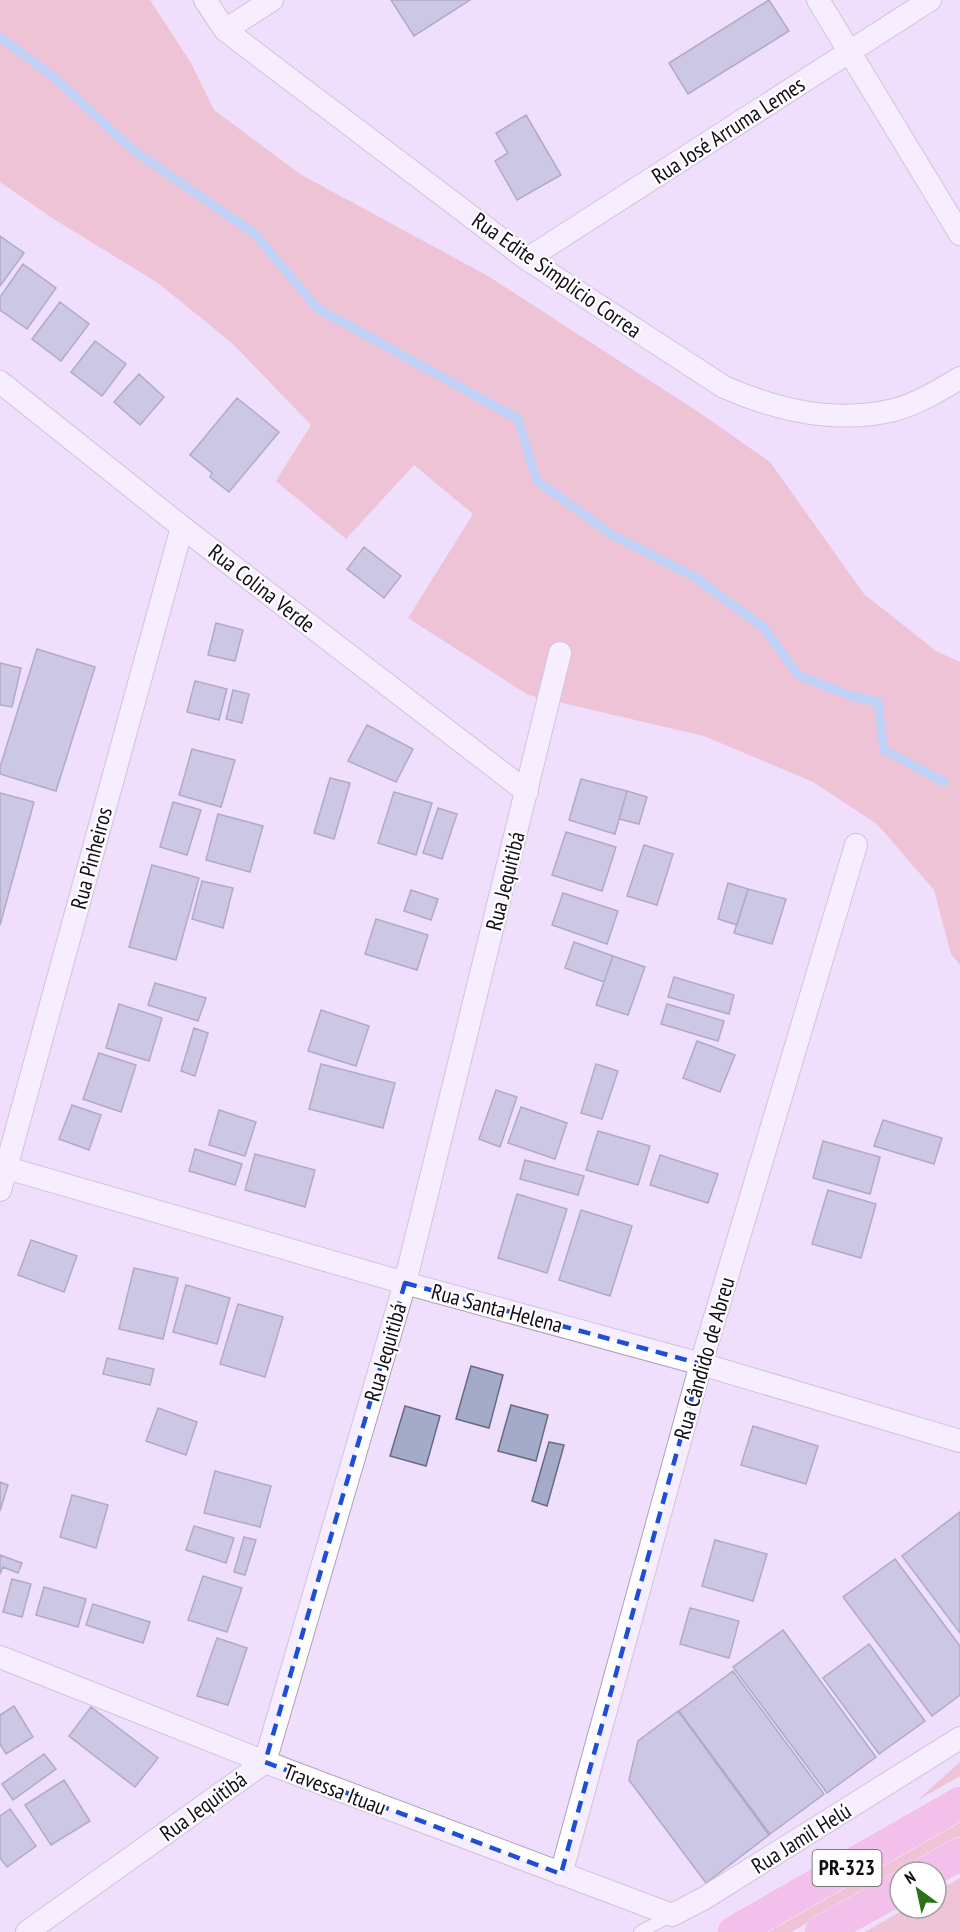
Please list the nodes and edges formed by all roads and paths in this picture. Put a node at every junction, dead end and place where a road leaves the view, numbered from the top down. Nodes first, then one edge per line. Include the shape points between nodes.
1 (205, 0) edge
2 (272, 0) edge
3 (818, 0) edge
4 (930, 0) edge
5 (225, 30) junction
6 (850, 51) junction
7 (960, 234) edge
8 (527, 259) junction
9 (960, 378) edge
10 (0, 382) edge
11 (182, 527) junction
12 (560, 653) dead end
13 (527, 792) junction
14 (856, 845) dead end
15 (3, 1167) edge
16 (0, 1190) edge
17 (405, 1283) junction
18 (701, 1364) junction
19 (960, 1441) edge
20 (0, 1657) edge
21 (960, 1738) edge
22 (265, 1762) junction
23 (960, 1803) edge
24 (561, 1874) junction
25 (888, 1894) edge
26 (672, 1915) junction
27 (27, 1932) edge
28 (640, 1932) edge
29 (734, 1932) edge
30 (821, 1932) edge

1 - 5 street, Rua Edite Simplicio Correa
2 - 5 street
3 - 6 street
4 - 6 street, Rua José Arruma Lemes
5 - 8 street, Rua Edite Simplicio Correa
6 - 7 street
6 - 8 street, Rua José Arruma Lemes
8 - 9 street, Rua Edite Simplicio Correa via 724,387 753,400 824,415 860,414 895,410
10 - 11 street, Rua Colina Verde
11 - 13 street, Rua Colina Verde
11 - 15 street, Rua Pinheiros
12 - 13 street, Rua Jequitibá
13 - 17 street, Rua Jequitibá
14 - 18 street, Rua Cândido de Abreu
15 - 16 street, Rua Pinheiros
15 - 17 street, Rua Santa Helena
17 - 18 street, Rua Santa Helena
17 - 22 street, Rua Jequitibá
18 - 19 street, Rua Santa Helena
18 - 24 street, Rua Cândido de Abreu
20 - 22 street, Travessa Ituau
21 - 26 street, Rua Jamil Helú
22 - 24 street, Travessa Ituau
22 - 27 street, Rua Jequitibá
23 - 29 highway, PR-323
24 - 26 street, Travessa Ituau
25 - 30 highway, PR-323
26 - 28 lane, Rua Jamil Helú

